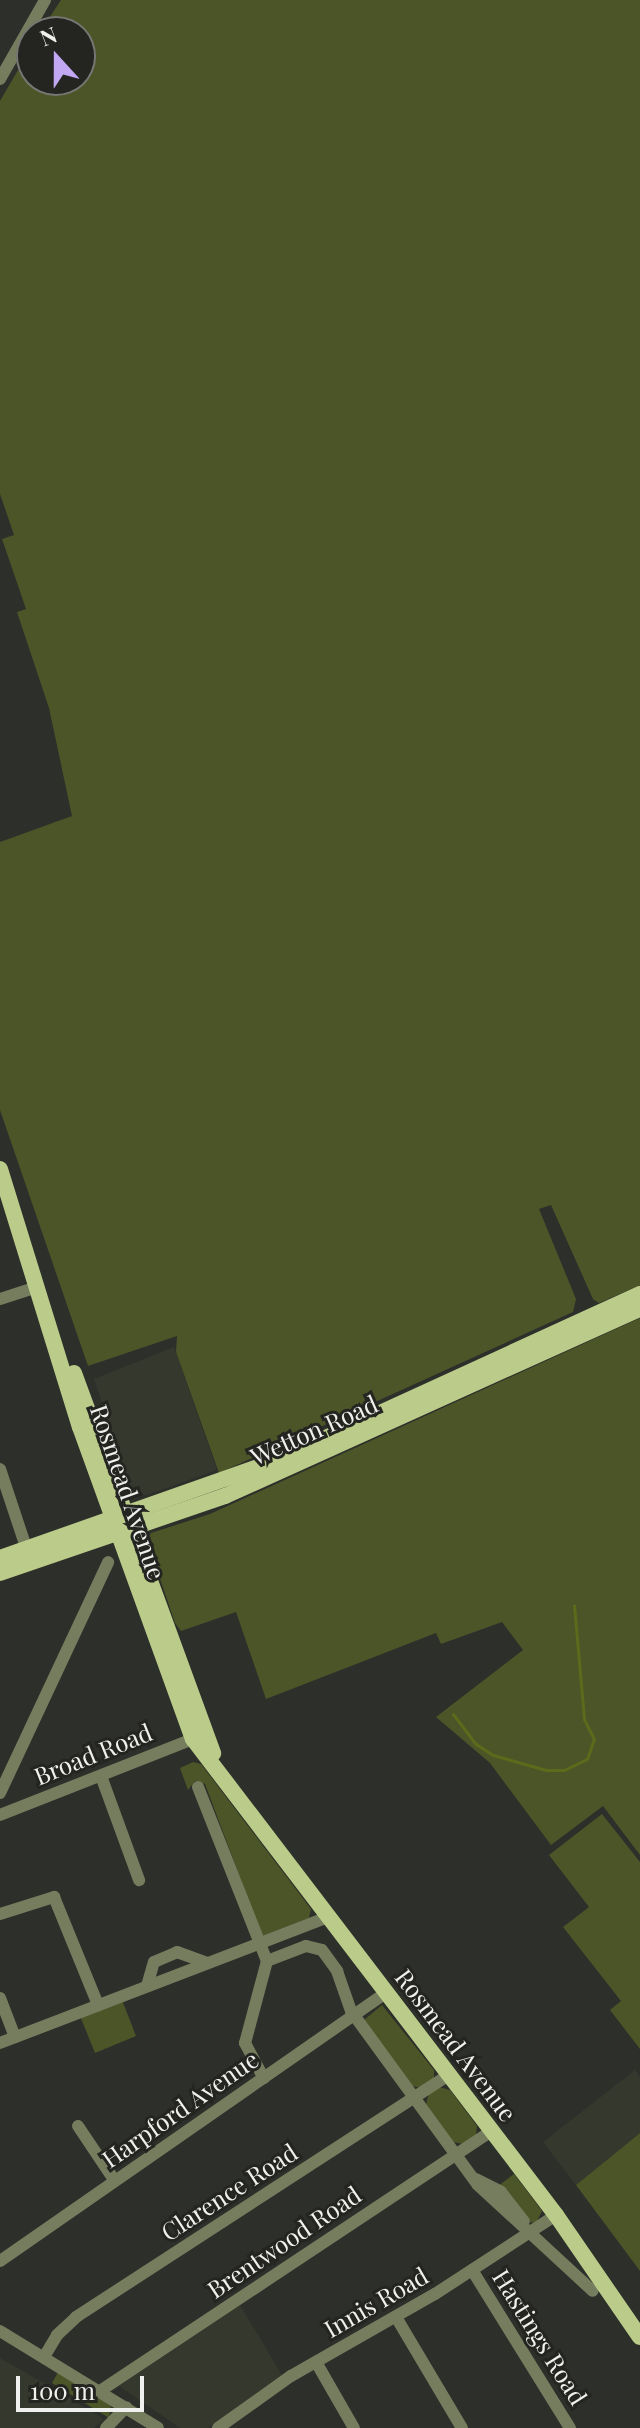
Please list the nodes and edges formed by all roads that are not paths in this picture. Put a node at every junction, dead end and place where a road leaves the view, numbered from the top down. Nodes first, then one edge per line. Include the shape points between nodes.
1 (45, 0) edge
2 (0, 79) edge
3 (0, 1169) edge
4 (5, 1198) edge
5 (38, 1289) junction
6 (640, 1294) edge
7 (0, 1299) edge
8 (640, 1309) edge
9 (0, 1469) edge
10 (120, 1525) junction
11 (27, 1550) junction
12 (0, 1558) edge
13 (108, 1562) dead end
14 (0, 1573) edge
15 (198, 1738) junction
16 (101, 1776) junction
17 (198, 1787) dead end
18 (0, 1796) edge
19 (3, 1814) edge
20 (139, 1880) dead end
21 (0, 1914) edge
22 (328, 1917) junction
23 (258, 1944) junction
24 (267, 1961) junction
25 (207, 1963) junction
26 (147, 1986) junction
27 (386, 1993) junction
28 (0, 1998) edge
29 (98, 2005) junction
30 (354, 2015) junction
31 (15, 2037) junction
32 (0, 2043) edge
33 (449, 2075) junction
34 (264, 2078) junction
35 (415, 2097) junction
36 (78, 2126) dead end
37 (492, 2131) junction
38 (456, 2154) junction
39 (115, 2181) junction
40 (556, 2215) junction
41 (529, 2230) junction
42 (0, 2261) edge
43 (472, 2270) junction
44 (593, 2291) dead end
45 (396, 2317) junction
46 (1, 2335) edge
47 (640, 2337) edge
48 (44, 2357) junction
49 (316, 2362) junction
50 (100, 2391) junction
51 (126, 2407) junction
52 (106, 2428) edge
53 (158, 2428) edge
54 (218, 2428) edge
55 (354, 2428) edge
56 (462, 2428) edge
57 (569, 2428) edge

1 - 2 street
3 - 4 main road, Rosmead Avenue
4 - 5 main road, Rosmead Avenue
5 - 7 street
5 - 10 main road, Rosmead Avenue
6 - 10 main road, Wetton Road via 273,1462
8 - 10 main road, Wetton Road via 238,1491
9 - 11 street
10 - 11 main road, Wetton Road
10 - 14 main road, Wetton Road
10 - 15 main road, Rosmead Avenue
11 - 12 main road, Wetton Road
13 - 18 street
15 - 16 street, Broad Road
15 - 22 main road, Rosmead Avenue via 228,1787
16 - 19 street, Broad Road
16 - 20 street
17 - 23 street
18 - 19 street
21 - 29 street via 54,1897
22 - 23 street
22 - 27 main road, Rosmead Avenue
23 - 24 street
23 - 25 street
24 - 30 street via 306,1946 319,1948 337,1971
24 - 34 street via 245,2043
25 - 26 street
25 - 26 street via 185,1951 160,1958
26 - 29 street
27 - 30 street, Harpford Avenue
27 - 33 main road, Rosmead Avenue
28 - 31 street
29 - 31 street
30 - 34 street, Harpford Avenue
30 - 35 street
31 - 32 street
33 - 35 street, Clarence Road
33 - 37 main road, Rosmead Avenue
34 - 39 street, Harpford Avenue
35 - 38 street
35 - 48 street, Clarence Road via 76,2317
36 - 39 street
37 - 38 street, Brentwood Road
37 - 40 main road, Rosmead Avenue
38 - 41 street via 473,2177 509,2199
38 - 50 street, Brentwood Road
39 - 42 street, Harpford Avenue
40 - 41 street, Innis Road
40 - 47 main road, Rosmead Avenue
41 - 43 street, Innis Road
41 - 44 street
43 - 45 street, Innis Road
43 - 57 street, Hastings Road
45 - 49 street, Innis Road
45 - 56 street
46 - 48 street
48 - 50 street
49 - 54 street, Innis Road
49 - 55 street
50 - 51 street
51 - 52 street
51 - 53 street

